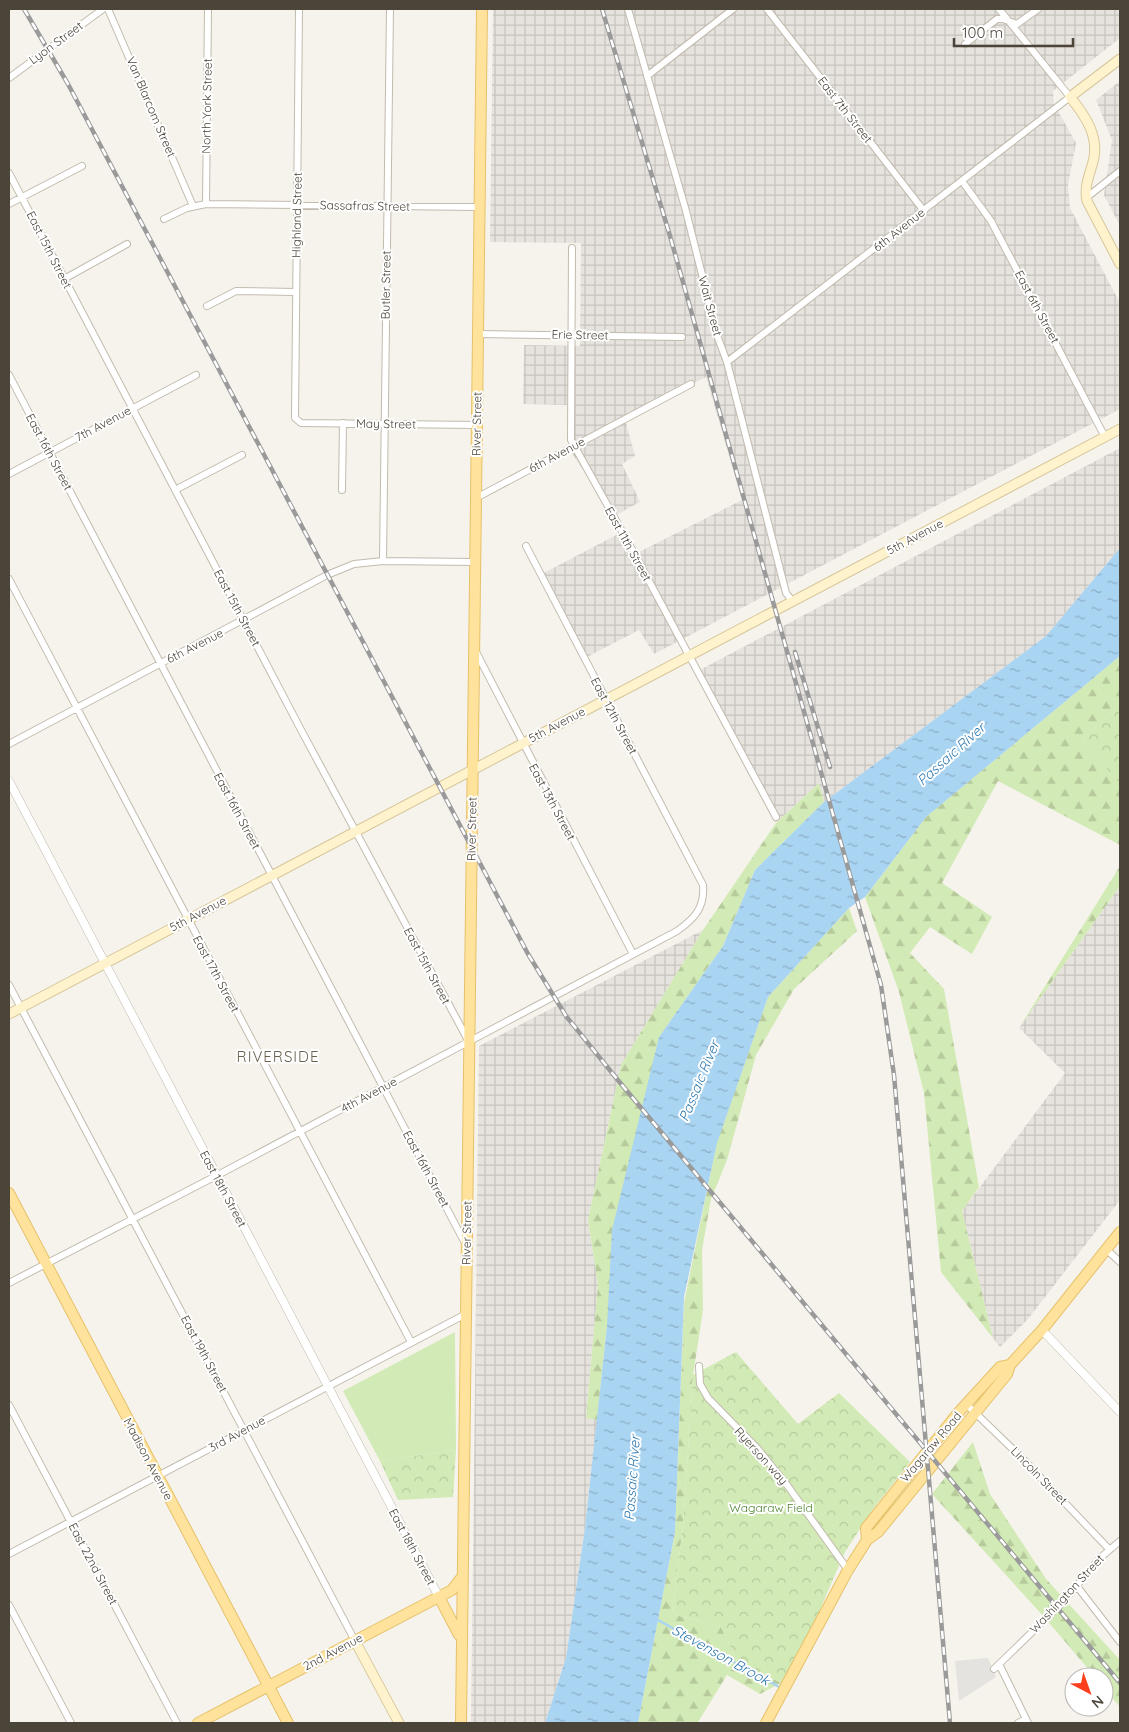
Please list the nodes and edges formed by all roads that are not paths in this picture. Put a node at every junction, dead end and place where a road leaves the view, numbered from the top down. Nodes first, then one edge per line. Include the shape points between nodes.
1 (103, 9) edge
2 (108, 9) edge
3 (208, 9) edge
4 (299, 9) edge
5 (390, 9) edge
6 (482, 9) edge
7 (628, 9) edge
8 (733, 9) edge
9 (767, 9) edge
10 (999, 9) edge
11 (1038, 9) edge
12 (1010, 22) junction
13 (964, 44) dead end
14 (1120, 59) edge
15 (647, 76) junction
16 (9, 78) edge
17 (1070, 97) junction
18 (82, 166) dead end
19 (1120, 171) edge
20 (9, 173) edge
21 (962, 181) junction
22 (22, 197) junction
23 (1086, 198) junction
24 (9, 204) edge
25 (206, 204) junction
26 (297, 205) junction
27 (194, 206) junction
28 (387, 206) junction
29 (479, 208) junction
30 (924, 211) junction
31 (164, 219) dead end
32 (127, 244) dead end
33 (572, 248) dead end
34 (1120, 264) edge
35 (64, 278) junction
36 (296, 292) junction
37 (207, 306) dead end
38 (478, 334) junction
39 (571, 335) junction
40 (682, 337) dead end
41 (727, 362) junction
42 (9, 375) edge
43 (196, 375) dead end
44 (691, 384) dead end
45 (132, 409) junction
46 (297, 421) joint
47 (343, 423) junction
48 (385, 424) junction
49 (476, 425) junction
50 (1120, 429) edge
51 (1105, 437) junction
52 (574, 446) junction
53 (50, 452) junction
54 (242, 455) dead end
55 (9, 474) edge
56 (175, 490) junction
57 (342, 490) dead end
58 (476, 498) junction
59 (526, 546) dead end
60 (383, 561) junction
61 (475, 562) junction
62 (9, 578) edge
63 (793, 602) junction
64 (244, 620) junction
65 (474, 648) junction
66 (689, 656) junction
67 (160, 664) junction
68 (606, 700) junction
69 (76, 708) junction
70 (9, 744) edge
71 (522, 744) junction
72 (472, 770) junction
73 (9, 782) edge
74 (776, 816) dead end
75 (355, 832) junction
76 (272, 875) junction
77 (703, 885) joint
78 (188, 920) junction
79 (633, 954) junction
80 (105, 963) junction
81 (9, 985) edge
82 (21, 1008) junction
83 (9, 1014) edge
84 (469, 1042) junction
85 (383, 1087) junction
86 (300, 1132) junction
87 (216, 1176) junction
88 (9, 1193) edge
89 (133, 1219) junction
90 (1120, 1232) edge
91 (466, 1246) junction
92 (1107, 1250) junction
93 (1120, 1262) edge
94 (46, 1264) junction
95 (9, 1283) edge
96 (466, 1314) junction
97 (1042, 1330) junction
98 (411, 1342) junction
99 (1010, 1364) junction
100 (699, 1366) dead end
101 (327, 1387) junction
102 (966, 1404) junction
103 (9, 1405) edge
104 (974, 1412) junction
105 (1120, 1412) edge
106 (244, 1430) junction
107 (157, 1476) junction
108 (70, 1521) junction
109 (868, 1540) junction
110 (1120, 1542) edge
111 (1109, 1549) junction
112 (9, 1554) edge
113 (848, 1570) junction
114 (462, 1576) junction
115 (1076, 1585) junction
116 (439, 1597) junction
117 (9, 1605) edge
118 (355, 1641) junction
119 (1120, 1642) edge
120 (462, 1648) junction
121 (268, 1687) junction
122 (1027, 1721) edge
123 (71, 1723) edge
124 (177, 1723) edge
125 (198, 1723) edge
126 (288, 1723) edge
127 (399, 1723) edge
128 (461, 1723) edge
129 (766, 1723) edge
130 (1018, 1723) edge

1 - 16 street, Lyon Street
2 - 27 street, Van Blarcom Street
3 - 25 street, North York Street
4 - 26 street, Highland Street
5 - 28 street, Butler Street
6 - 29 main road, River Street
7 - 15 street, Wait Street
8 - 15 street
9 - 30 street, East 7th Street
10 - 12 street
11 - 12 street via 1017,24
12 - 13 street via 996,19
12 - 17 street
14 - 17 main road
15 - 41 street, Wait Street
17 - 21 street, 6th Avenue
17 - 23 main road via 1086,117 1094,141 1094,160 1086,183
18 - 22 street
19 - 23 street
20 - 22 street, East 15th Street
21 - 30 street, 6th Avenue
21 - 51 street, East 6th Street via 992,221
22 - 24 street
22 - 35 street, East 15th Street
23 - 34 main road
25 - 26 street, Sassafras Street
25 - 27 street, Sassafras Street
26 - 28 street, Sassafras Street
26 - 36 street, Highland Street
27 - 31 street, Sassafras Street
28 - 29 street, Sassafras Street
28 - 48 street, Butler Street
29 - 38 main road, River Street
30 - 41 street, 6th Avenue
32 - 35 street
33 - 39 street, East 11th Street
35 - 45 street, East 15th Street
36 - 37 street via 236,291
36 - 46 street, Highland Street via 294,418
38 - 39 street, Erie Street
38 - 49 main road, River Street
39 - 40 street, Erie Street
39 - 52 street, East 11th Street via 569,432
41 - 63 street, Wait Street via 786,593
42 - 53 street, East 16th Street
43 - 45 street, 7th Avenue
44 - 52 street, 6th Avenue
45 - 53 street, 7th Avenue
45 - 56 street, East 15th Street
46 - 47 street, May Street
47 - 48 street, May Street
47 - 57 street
48 - 49 street, May Street
48 - 60 street, Butler Street
49 - 58 main road, River Street
50 - 51 main road, 5th Avenue
51 - 63 main road, 5th Avenue
52 - 58 street, 6th Avenue
52 - 66 street, East 11th Street
53 - 55 street, 7th Avenue
53 - 67 street, East 16th Street
54 - 56 street
56 - 64 street, East 15th Street
58 - 61 main road, River Street
59 - 68 street, East 12th Street
60 - 61 street, 6th Avenue
60 - 64 street, 6th Avenue via 354,564 336,571
61 - 65 main road, River Street
62 - 69 street, East 17th Street
63 - 66 main road, 5th Avenue
64 - 67 street, 6th Avenue
64 - 75 street, East 15th Street
65 - 71 street, East 13th Street
65 - 72 main road, River Street
66 - 68 main road, 5th Avenue
66 - 74 street, East 11th Street
67 - 69 street, 6th Avenue
67 - 76 street, East 16th Street
68 - 71 main road, 5th Avenue
68 - 77 street, East 12th Street
69 - 70 street, 6th Avenue
69 - 78 street, East 17th Street
71 - 72 main road, 5th Avenue
71 - 79 street, East 13th Street
72 - 75 main road, 5th Avenue
72 - 84 main road, River Street
73 - 80 street, East 18th Street
75 - 76 main road, 5th Avenue
75 - 84 street, East 15th Street
76 - 78 main road, 5th Avenue
76 - 85 street, East 16th Street
77 - 79 street, 4th Avenue via 702,902 692,920
78 - 80 main road, 5th Avenue
78 - 86 street, East 17th Street
79 - 84 street, 4th Avenue
80 - 82 main road, 5th Avenue
80 - 87 street, East 18th Street
81 - 82 street, East 19th Street
82 - 83 main road, 5th Avenue
82 - 89 street, East 19th Street
84 - 85 street, 4th Avenue
84 - 91 main road, River Street
85 - 86 street, 4th Avenue
85 - 91 street, East 16th Street
86 - 87 street, 4th Avenue
86 - 98 street, East 17th Street
87 - 89 street, 4th Avenue
87 - 101 street, East 18th Street
88 - 94 main road, Madison Avenue
89 - 94 street, 4th Avenue
89 - 106 street, East 19th Street
90 - 92 main road, Wagaraw Road
91 - 96 main road, River Street
92 - 93 street
92 - 97 main road, Wagaraw Road
94 - 95 street, 4th Avenue
94 - 107 main road, Madison Avenue
96 - 98 street, 3rd Avenue
96 - 114 main road, River Street
97 - 99 main road, Wagaraw Road
97 - 105 street
98 - 101 street, 3rd Avenue
99 - 102 main road, Wagaraw Road via 1000,1367
99 - 104 main road, Wagaraw Road via 1007,1374
100 - 113 street, Ryerson way via 700,1384 708,1398 787,1484
101 - 106 street, 3rd Avenue
101 - 116 street, East 18th Street
102 - 104 street, Lincoln Street
102 - 109 main road, Wagaraw Road via 866,1528
103 - 108 street, East 22nd Street
104 - 109 main road, Wagaraw Road via 878,1532
104 - 111 street, Lincoln Street
106 - 107 street, 3rd Avenue
106 - 118 street, East 19th Street
107 - 108 street, 3rd Avenue
107 - 121 main road, Madison Avenue
108 - 112 street, 3rd Avenue
108 - 124 street, East 22nd Street
109 - 113 main road, Wagaraw Road
110 - 111 street, Washington Street
111 - 115 street, Washington Street
113 - 129 main road, Wagaraw Road
114 - 116 main road, 2nd Avenue via 457,1586
114 - 120 main road, River Street
115 - 119 street
115 - 122 street, Washington Street via 997,1666
116 - 118 main road, 2nd Avenue
116 - 120 main road, River Street via 457,1629
117 - 123 street
118 - 121 main road, 2nd Avenue
118 - 127 main road, East 19th Street
120 - 128 main road, River Street
121 - 125 main road, 2nd Avenue
121 - 126 main road, Madison Avenue
122 - 130 street

